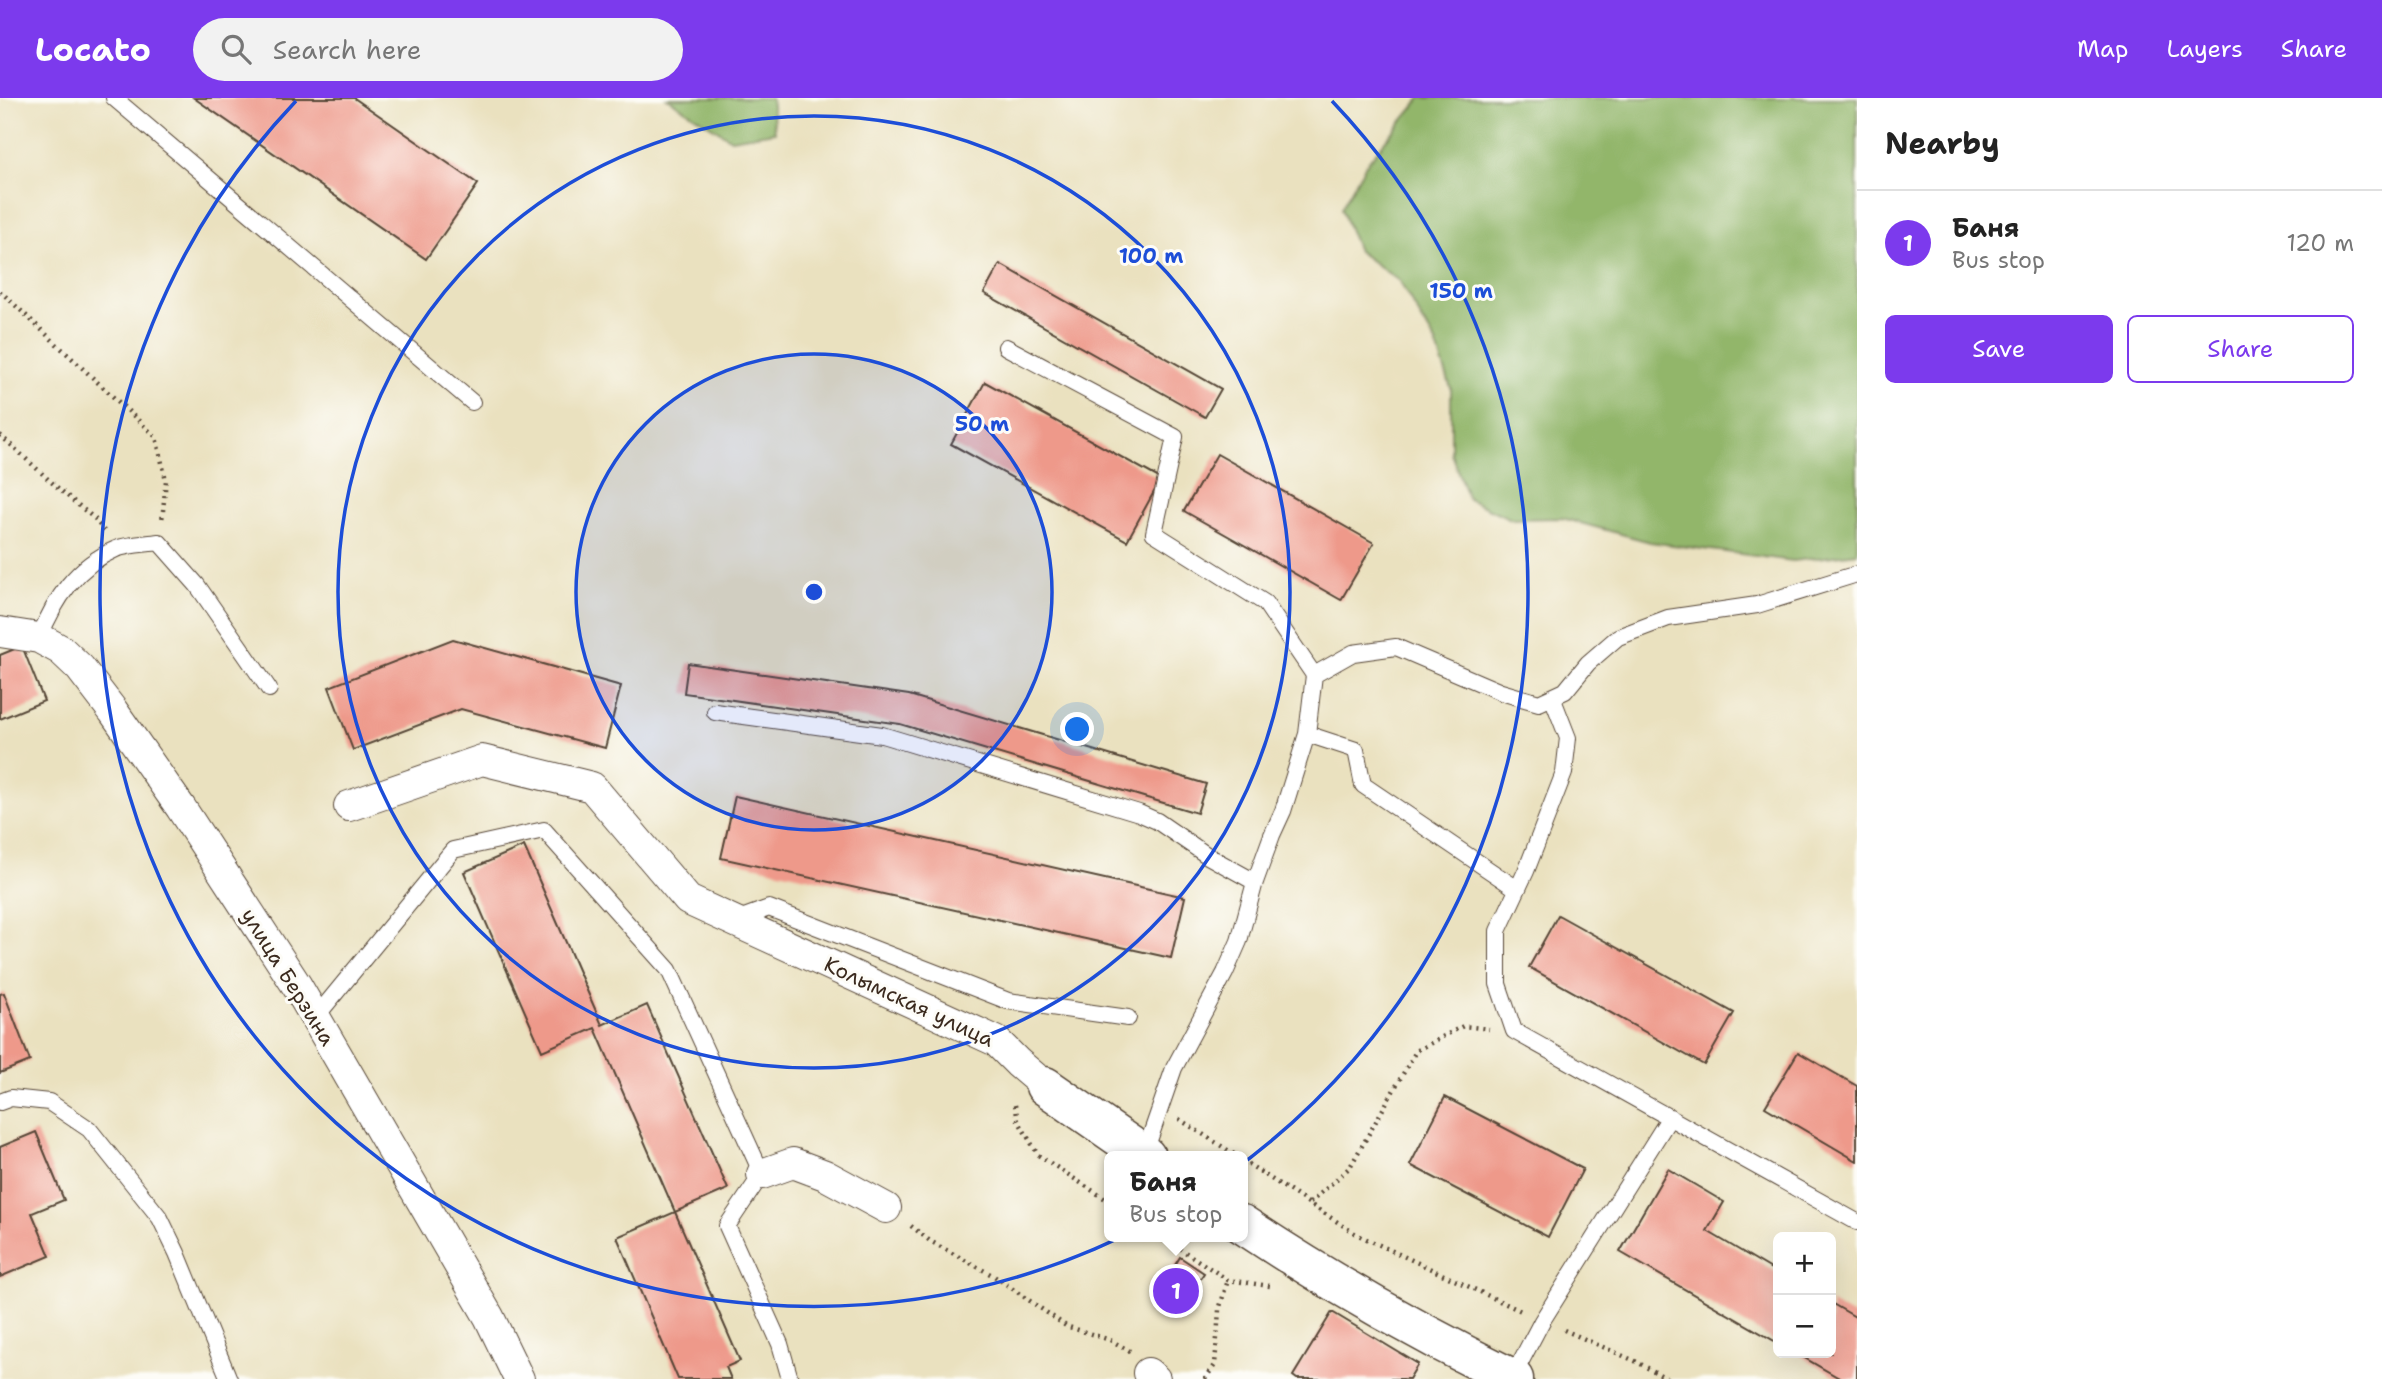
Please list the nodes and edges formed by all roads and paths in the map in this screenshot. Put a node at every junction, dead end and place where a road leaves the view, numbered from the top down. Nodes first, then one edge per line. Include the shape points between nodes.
1 (114, 98) edge
2 (0, 291) edge
3 (1006, 347) dead end
4 (471, 402) dead end
5 (0, 435) edge
6 (159, 542) junction
7 (117, 548) junction
8 (1857, 574) edge
9 (0, 632) edge
10 (39, 638) junction
11 (1314, 675) junction
12 (269, 689) dead end
13 (1552, 697) junction
14 (715, 712) dead end
15 (1307, 734) junction
16 (349, 806) dead end
17 (1255, 882) junction
18 (1517, 889) junction
19 (734, 921) junction
20 (316, 1018) junction
21 (1128, 1018) dead end
22 (1514, 1031) junction
23 (1030, 1092) junction
24 (0, 1102) edge
25 (1162, 1108) junction
26 (1670, 1117) junction
27 (1136, 1151) edge
28 (1147, 1151) edge
29 (1229, 1151) edge
30 (1248, 1164) edge
31 (762, 1174) junction
32 (1104, 1198) edge
33 (1310, 1203) junction
34 (886, 1208) joint
35 (1857, 1222) edge
36 (1248, 1228) edge
37 (1228, 1280) dead end
38 (1542, 1321) junction
39 (1152, 1376) edge
40 (1513, 1378) edge
41 (229, 1379) edge
42 (519, 1379) edge
43 (790, 1379) edge
44 (1205, 1379) edge
45 (1668, 1379) edge

1 - 4 lane
2 - 6 path via 156,437 166,480
3 - 11 lane via 1175,437 1154,533 1265,603
5 - 7 path via 95,519
6 - 7 lane
6 - 12 lane via 197,585
7 - 10 lane via 78,572 50,611
8 - 13 lane via 1757,605 1668,618 1618,637 1565,691
9 - 10 street, улица Берзина
10 - 20 street, улица Берзина via 80,668 113,711
11 - 13 lane via 1353,653 1396,648 1501,692 1539,703
11 - 15 lane
13 - 18 lane via 1568,738 1564,773
14 - 17 lane via 881,736 1139,813
15 - 17 lane
15 - 18 lane via 1356,750 1363,785
16 - 19 street, Колымская улица via 482,760 592,788 688,901
17 - 25 lane via 1239,941 1174,1068
18 - 22 lane via 1498,931 1499,984
19 - 21 lane via 769,908 1008,1001
19 - 23 street, Колымская улица via 996,1041 1018,1063
20 - 31 lane via 453,850 544,830 669,971
20 - 42 street, улица Берзина via 489,1317
22 - 26 lane
22 - 33 path via 1463,1026 1416,1051 1350,1167
23 - 27 street, Колымская улица
23 - 32 path via 1018,1119 1038,1155
24 - 41 lane via 11,1098 49,1101 89,1129 160,1218
25 - 28 lane
25 - 29 path
26 - 35 lane
26 - 38 lane
30 - 33 path
31 - 34 street via 793,1163
31 - 43 lane via 727,1226 780,1345
33 - 38 path via 1356,1234
34 - 39 path via 1066,1326 1132,1352
36 - 40 street via 1425,1333
37 - 44 path via 1219,1310 1215,1365
38 - 40 lane
38 - 45 path

